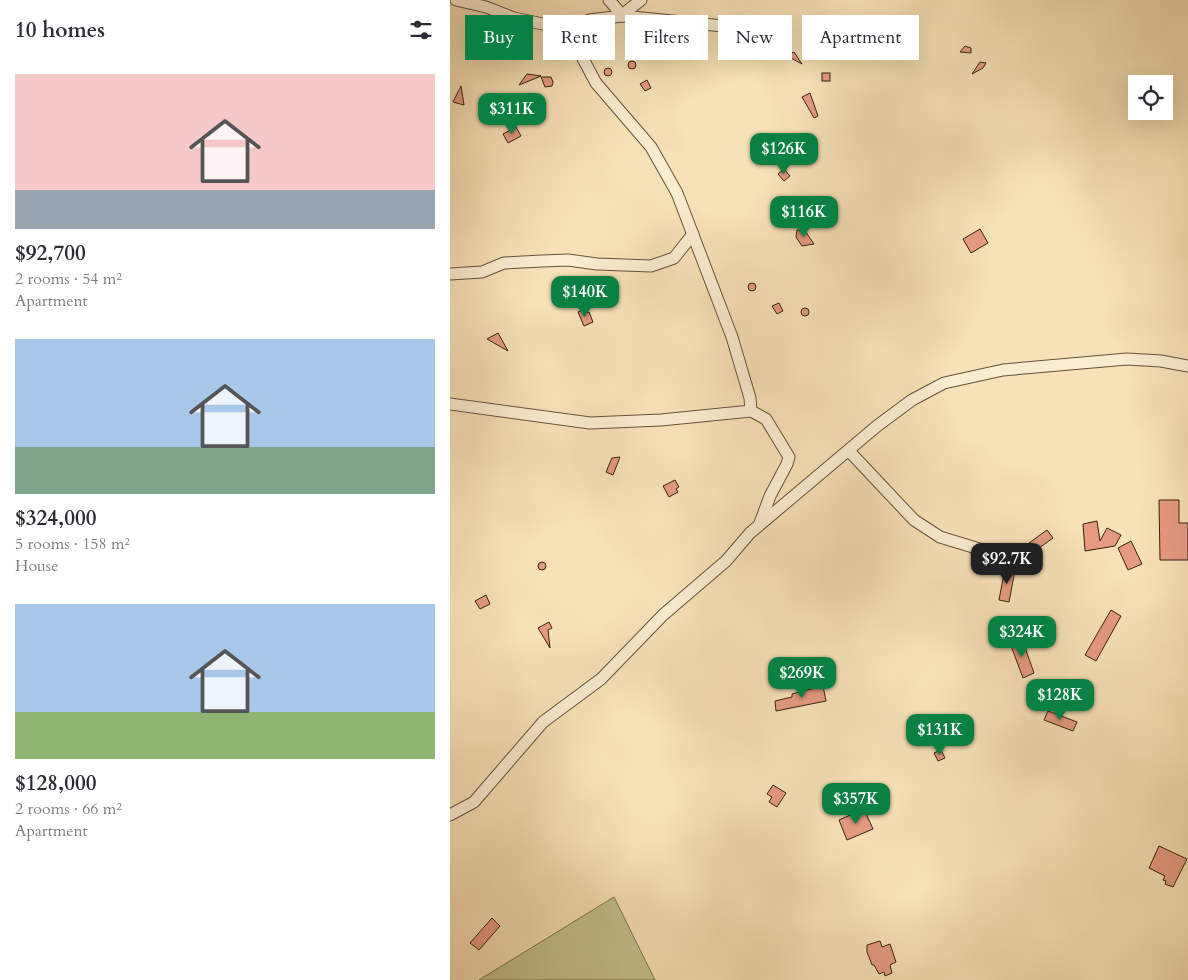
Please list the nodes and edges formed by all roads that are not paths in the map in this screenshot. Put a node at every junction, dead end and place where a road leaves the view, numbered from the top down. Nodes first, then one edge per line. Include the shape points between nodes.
1 (456, 0) edge
2 (609, 0) edge
3 (641, 0) edge
4 (615, 17) edge
5 (543, 24) edge
6 (718, 26) edge
7 (584, 60) edge
8 (693, 234) junction
9 (450, 274) edge
10 (1188, 366) edge
11 (450, 404) edge
12 (751, 411) junction
13 (849, 451) junction
14 (760, 523) junction
15 (1022, 562) dead end
16 (450, 816) edge

1 - 5 street
2 - 3 street via 622,15
4 - 6 street
7 - 8 street via 596,83 652,147
8 - 9 street via 674,258 652,266 542,261 504,263 482,272
8 - 12 street via 732,337
10 - 13 street via 1127,359 1003,370 944,382 876,426
11 - 12 street via 590,424
12 - 14 street via 766,419 789,457
13 - 14 street
13 - 15 street via 914,520 940,537
14 - 16 street via 726,561 663,615 601,679 543,722 474,802

